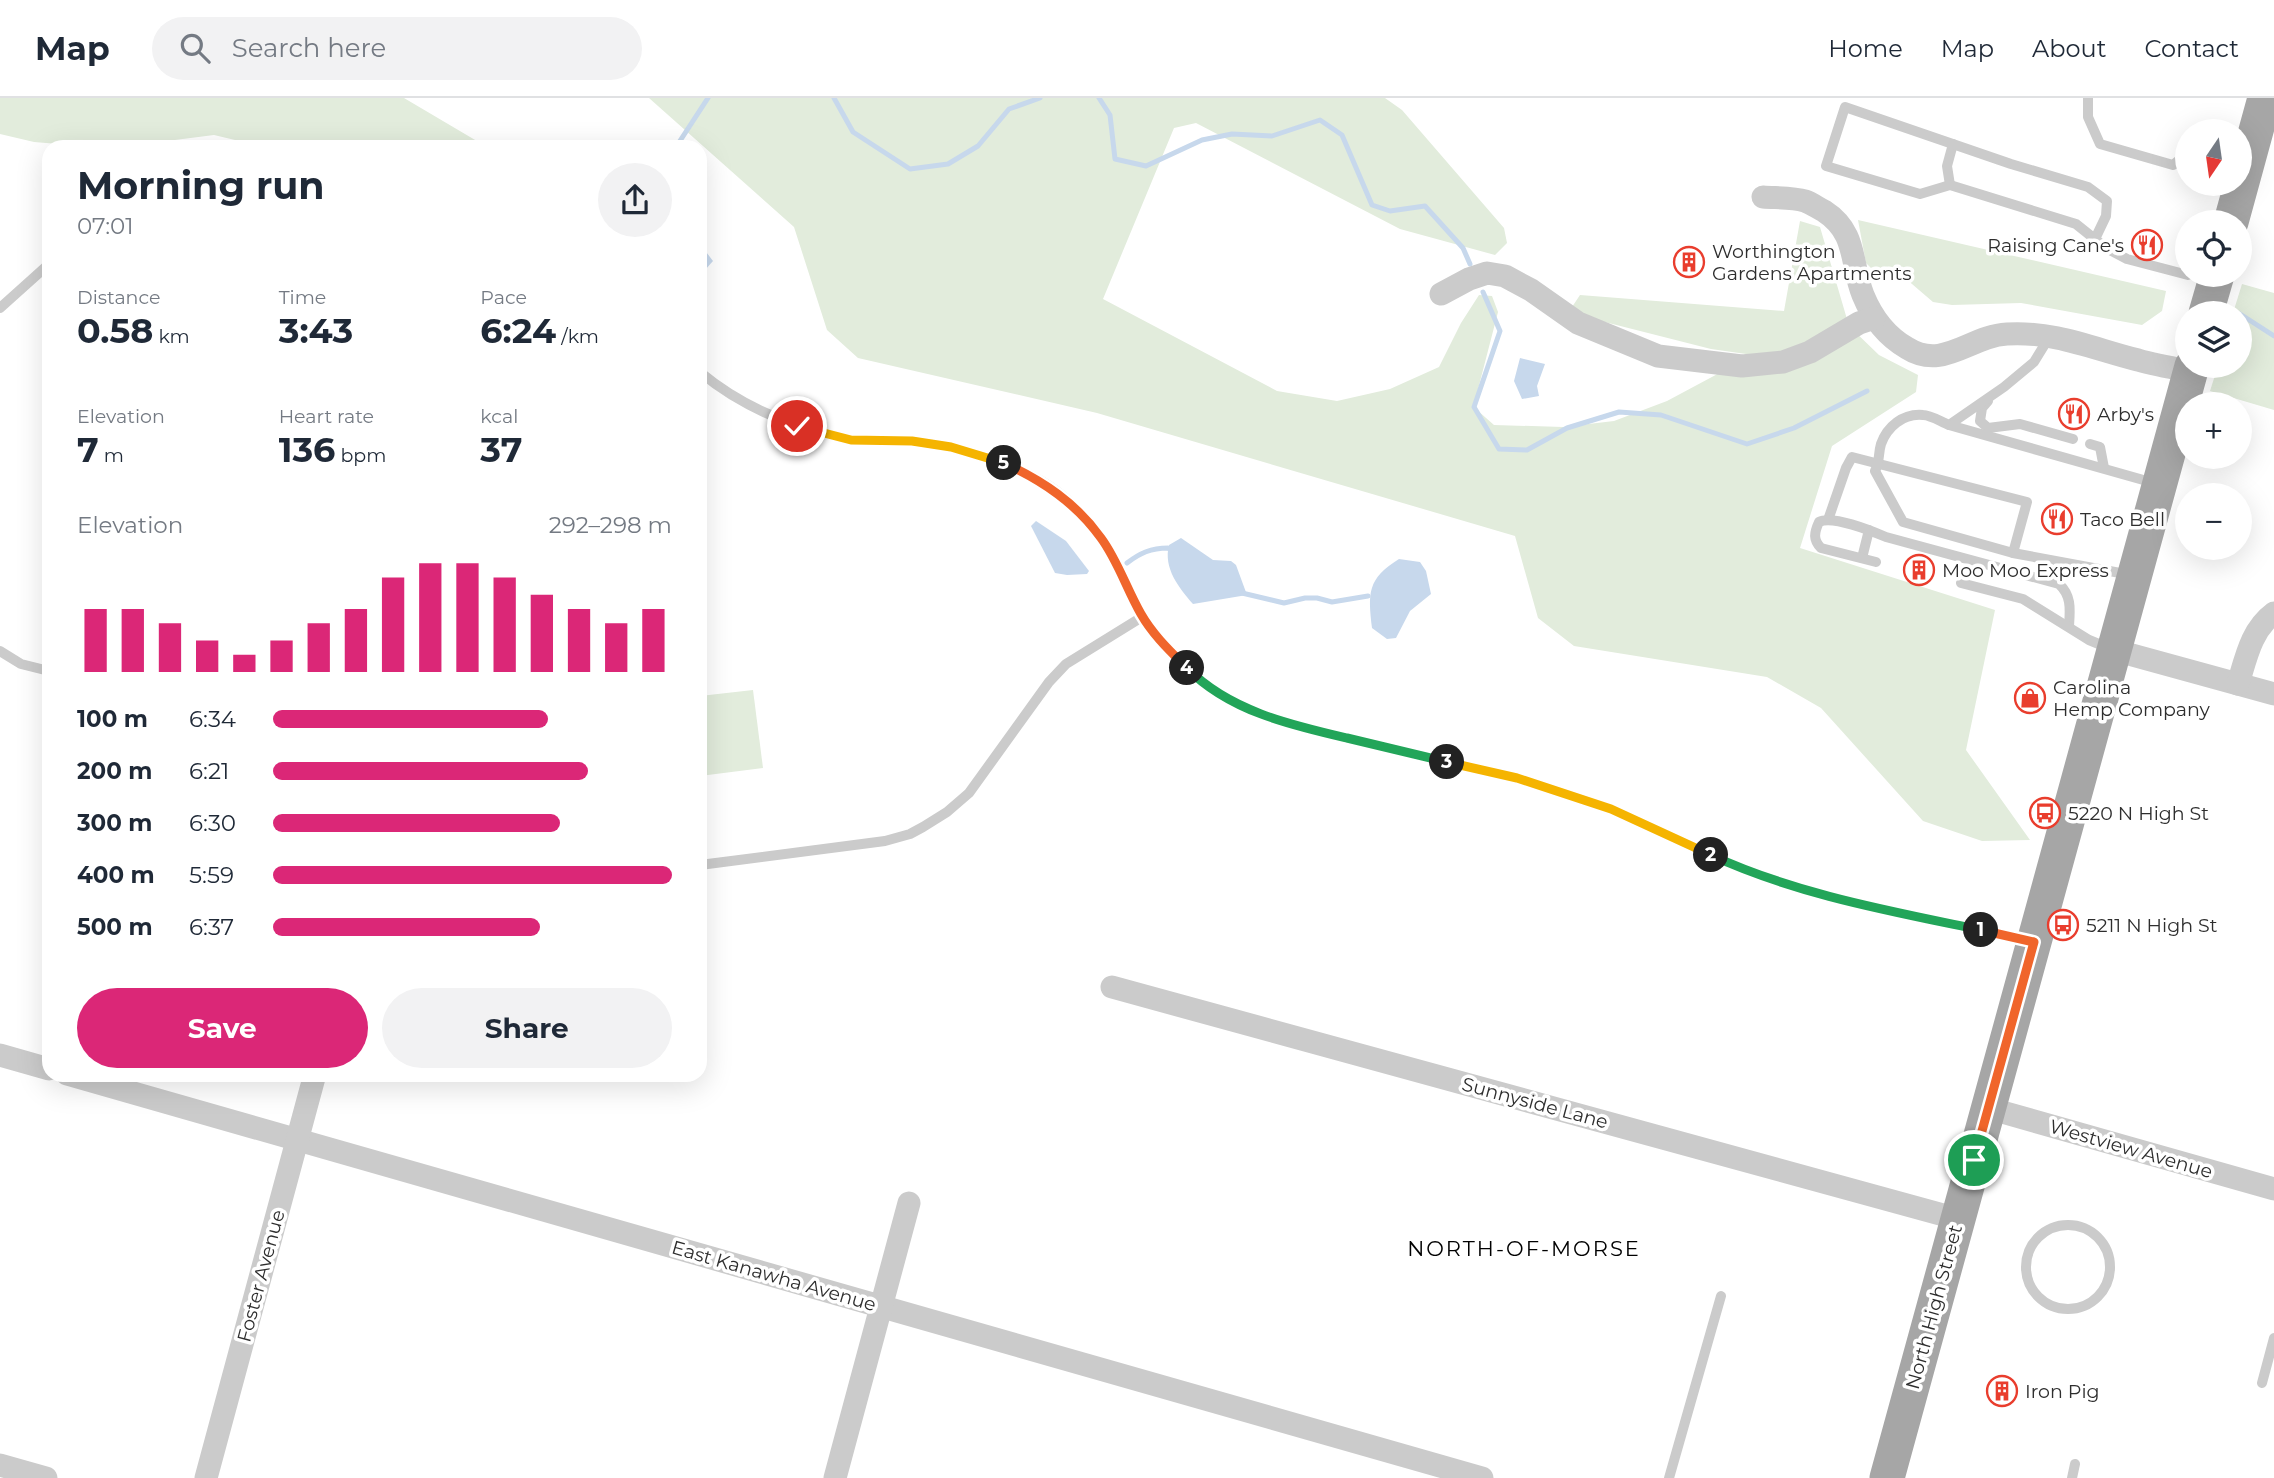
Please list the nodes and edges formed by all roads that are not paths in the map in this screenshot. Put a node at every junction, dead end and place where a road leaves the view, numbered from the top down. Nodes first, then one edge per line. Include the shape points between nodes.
1 (2088, 98) edge
2 (2265, 98) edge
3 (1953, 144) junction
4 (2175, 163) edge
5 (1950, 185) junction
6 (1763, 197) dead end
7 (2234, 210) edge
8 (2095, 239) junction
9 (42, 270) edge
10 (2175, 275) edge
11 (1441, 294) dead end
12 (0, 308) edge
13 (1874, 318) junction
14 (2050, 336) junction
15 (2175, 367) edge
16 (2188, 378) edge
17 (707, 379) edge
18 (2000, 389) junction
19 (1948, 425) junction
20 (2073, 439) dead end
21 (2090, 444) dead end
22 (1880, 463) junction
23 (2104, 468) junction
24 (2159, 484) junction
25 (1828, 520) junction
26 (1869, 530) junction
27 (2013, 553) junction
28 (1862, 558) junction
29 (1876, 562) dead end
30 (1979, 563) junction
31 (2134, 575) junction
32 (1961, 583) dead end
33 (1973, 586) junction
34 (2274, 613) edge
35 (1142, 617) junction
36 (2069, 626) junction
37 (2114, 650) junction
38 (0, 652) edge
39 (42, 669) edge
40 (2238, 684) junction
41 (2274, 694) edge
42 (707, 864) edge
43 (2034, 942) junction
44 (1112, 987) dead end
45 (0, 1055) edge
46 (42, 1067) edge
47 (95, 1082) edge
48 (313, 1082) edge
49 (1988, 1108) junction
50 (298, 1140) junction
51 (2274, 1189) edge
52 (908, 1203) dead end
53 (1958, 1219) junction
54 (2030, 1250) joint
55 (1721, 1296) dead end
56 (881, 1306) junction
57 (2274, 1338) edge
58 (2262, 1383) dead end
59 (2075, 1464) dead end
60 (0, 1465) edge
61 (46, 1478) edge
62 (206, 1478) edge
63 (835, 1478) edge
64 (1482, 1478) edge
65 (1669, 1478) edge
66 (1887, 1478) edge
67 (2072, 1478) edge

1 - 4 lane via 2088,117 2099,144
2 - 7 main road
3 - 5 lane via 1947,166
3 - 5 lane via 1845,107 1826,166 1920,194
3 - 8 lane via 2088,187 2107,201 2106,216
5 - 8 lane via 2076,224
6 - 13 street via 1806,201 1842,226
8 - 10 lane via 2127,259
9 - 12 lane
11 - 13 street via 1487,273 1505,276 1578,323 1658,356 1742,366 1783,362
13 - 14 street via 1896,341 1922,357 1942,356 1991,336
14 - 15 street
14 - 18 lane via 2034,362
16 - 24 main road, North High Street
17 - 35 lane via 755,409 797,426 851,440 951,447 1037,478 1075,506 1102,539
18 - 19 lane
18 - 20 lane via 1982,408 1980,421 1988,428 2020,424
19 - 22 lane via 1924,414 1903,417 1886,432
19 - 23 lane
21 - 23 lane via 2100,447
22 - 25 lane via 1852,457
22 - 27 lane via 1875,471 1903,522
22 - 27 lane via 2027,502
23 - 24 lane
24 - 31 main road, North High Street
25 - 26 lane
25 - 28 lane via 1819,522 1815,542 1821,548
26 - 28 lane
26 - 30 lane
27 - 31 lane
28 - 29 lane
30 - 33 lane
30 - 36 lane via 2059,584 2069,599
31 - 37 main road, North High Street
32 - 33 lane
33 - 36 lane via 2023,599
34 - 40 street via 2252,639
35 - 42 lane via 1066,664 969,793 923,827 885,842
35 - 43 lane via 1193,674 1258,713 1517,778 1611,809 1786,884
36 - 37 lane
37 - 40 street
37 - 43 main road, North High Street
38 - 39 lane
40 - 41 street
43 - 49 main road, North High Street
44 - 53 street, Sunnyside Lane
45 - 46 street
47 - 50 street, East Kanawha Avenue
48 - 50 street, Foster Avenue
49 - 51 street, Westview Avenue
49 - 53 main road, North High Street
50 - 56 street, East Kanawha Avenue
50 - 62 street, Foster Avenue
52 - 56 street
53 - 66 main road, North High Street
54 - 54 lane via 2026,1263 2033,1290 2054,1306 2068,1309 2094,1301 2109,1278 2108,1250 2100,1238 2076,1225 2048,1230
55 - 65 lane
56 - 63 street
56 - 64 street, East Kanawha Avenue
57 - 58 lane
59 - 67 lane
60 - 61 street

